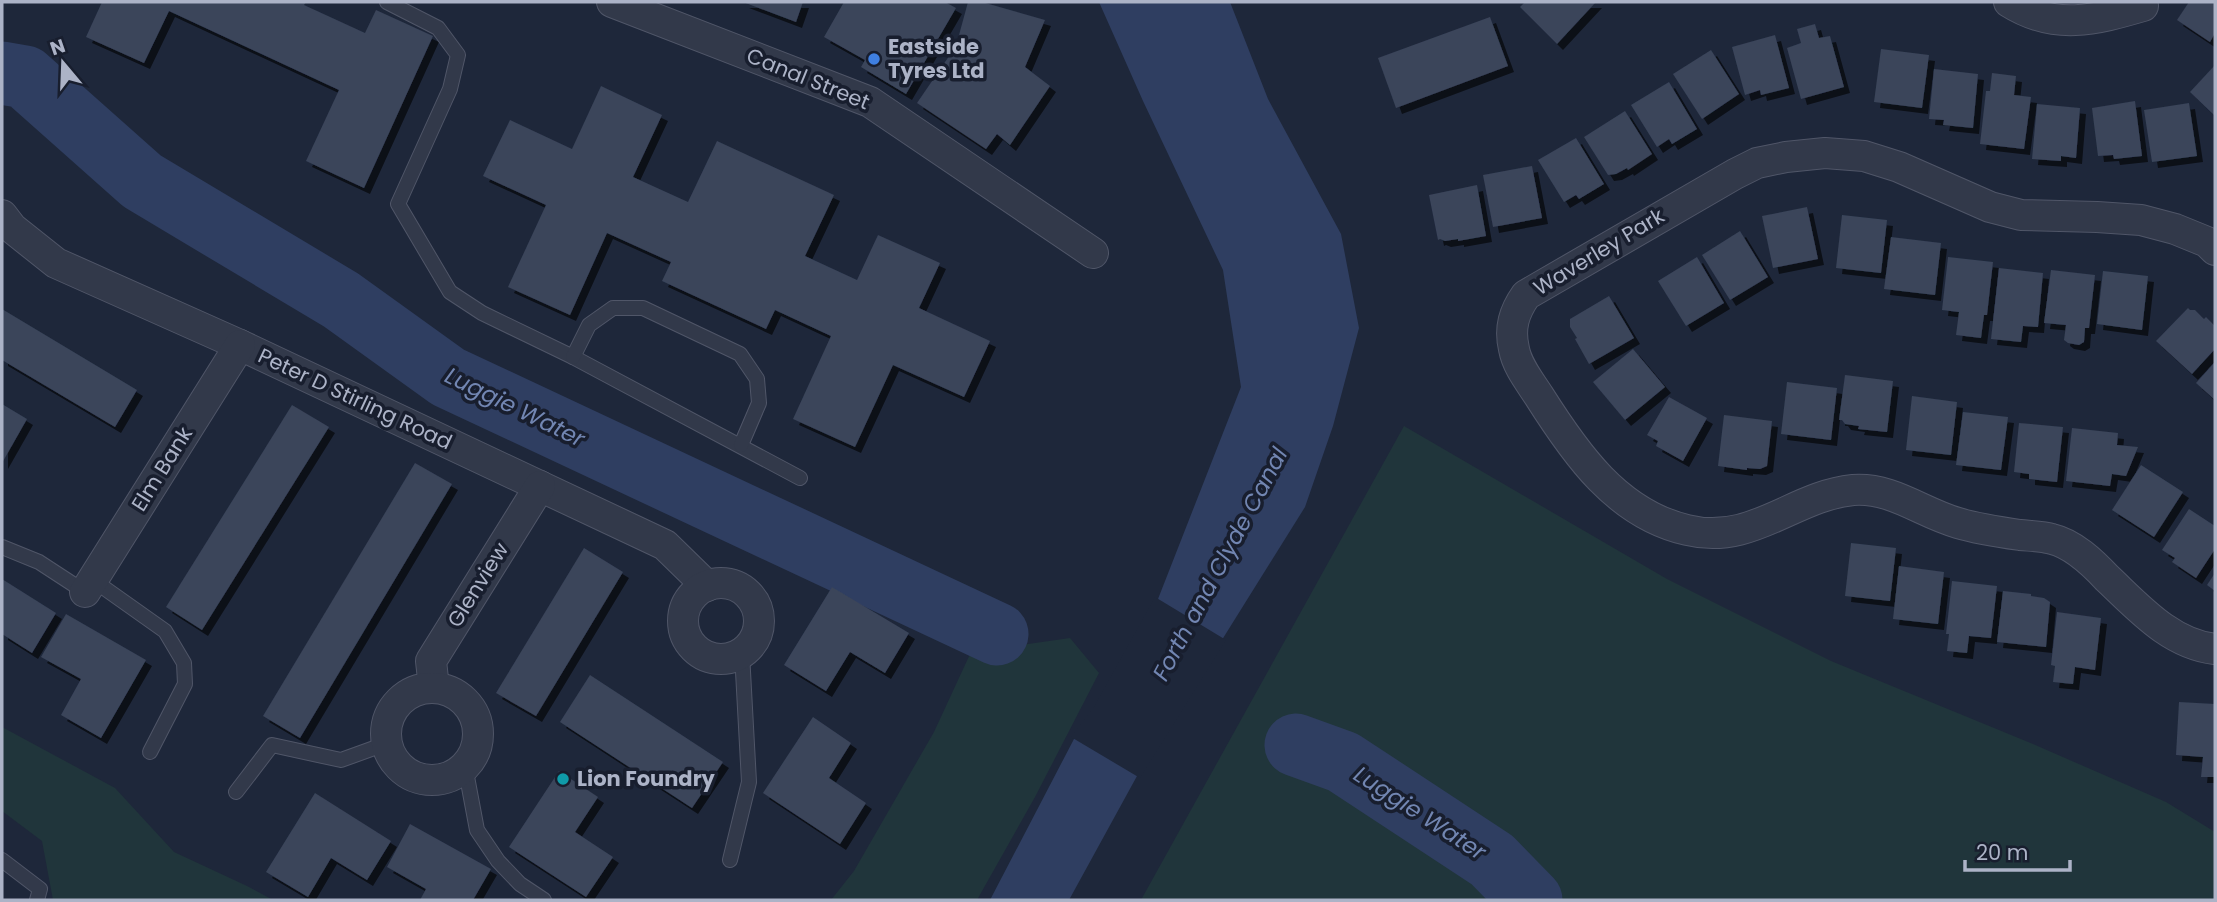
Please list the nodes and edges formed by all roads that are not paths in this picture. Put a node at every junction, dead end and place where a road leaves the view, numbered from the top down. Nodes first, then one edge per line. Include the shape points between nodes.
1 (387, 2) edge
2 (612, 2) edge
3 (2020, 5) edge
4 (2143, 6) dead end
5 (2, 215) edge
6 (2213, 241) edge
7 (1093, 253) dead end
8 (240, 345) junction
9 (573, 357) junction
10 (741, 445) junction
11 (800, 478) dead end
12 (540, 486) junction
13 (2, 547) edge
14 (89, 586) junction
15 (707, 586) junction
16 (2215, 649) edge
17 (742, 653) junction
18 (434, 688) junction
19 (388, 743) junction
20 (150, 752) dead end
21 (465, 766) junction
22 (236, 792) dead end
23 (2, 860) edge
24 (730, 860) dead end
25 (37, 900) edge
26 (544, 900) edge

1 - 9 lane via 438,28 458,55 450,89 398,204 450,292 482,313
2 - 7 street, Canal Street via 870,102
3 - 4 street via 2042,17 2071,22
5 - 8 street, Peter D Stirling Road via 56,263
6 - 16 street, Waverley Park via 2141,220 2021,215 1864,156 1786,157 1757,163 1712,185 1526,295 1512,325 1514,351 1523,370 1581,458 1627,502 1660,521 1704,534 1723,534 1838,492 1883,491 1958,523 2053,539 2092,563 2166,630 2186,642
8 - 12 street, Peter D Stirling Road
8 - 14 street, Elm Bank
9 - 10 lane
9 - 10 lane via 589,325 613,308 643,308 740,354 757,379 759,403
10 - 11 lane
12 - 15 street, Peter D Stirling Road via 665,545
12 - 18 street, Glenview via 431,661
13 - 14 lane
14 - 20 lane via 165,631 184,663 185,684
15 - 17 street via 719,583 743,590 757,609 757,634
15 - 17 street via 688,602 683,614 687,639 705,656 730,659
17 - 24 lane via 749,782
18 - 19 street via 405,696 394,708 388,722
18 - 21 street via 461,698 477,724 474,753
19 - 21 street via 397,764 423,779 439,780
19 - 22 lane via 341,760 272,745
21 - 26 lane via 477,830 520,884
23 - 25 lane via 40,889

